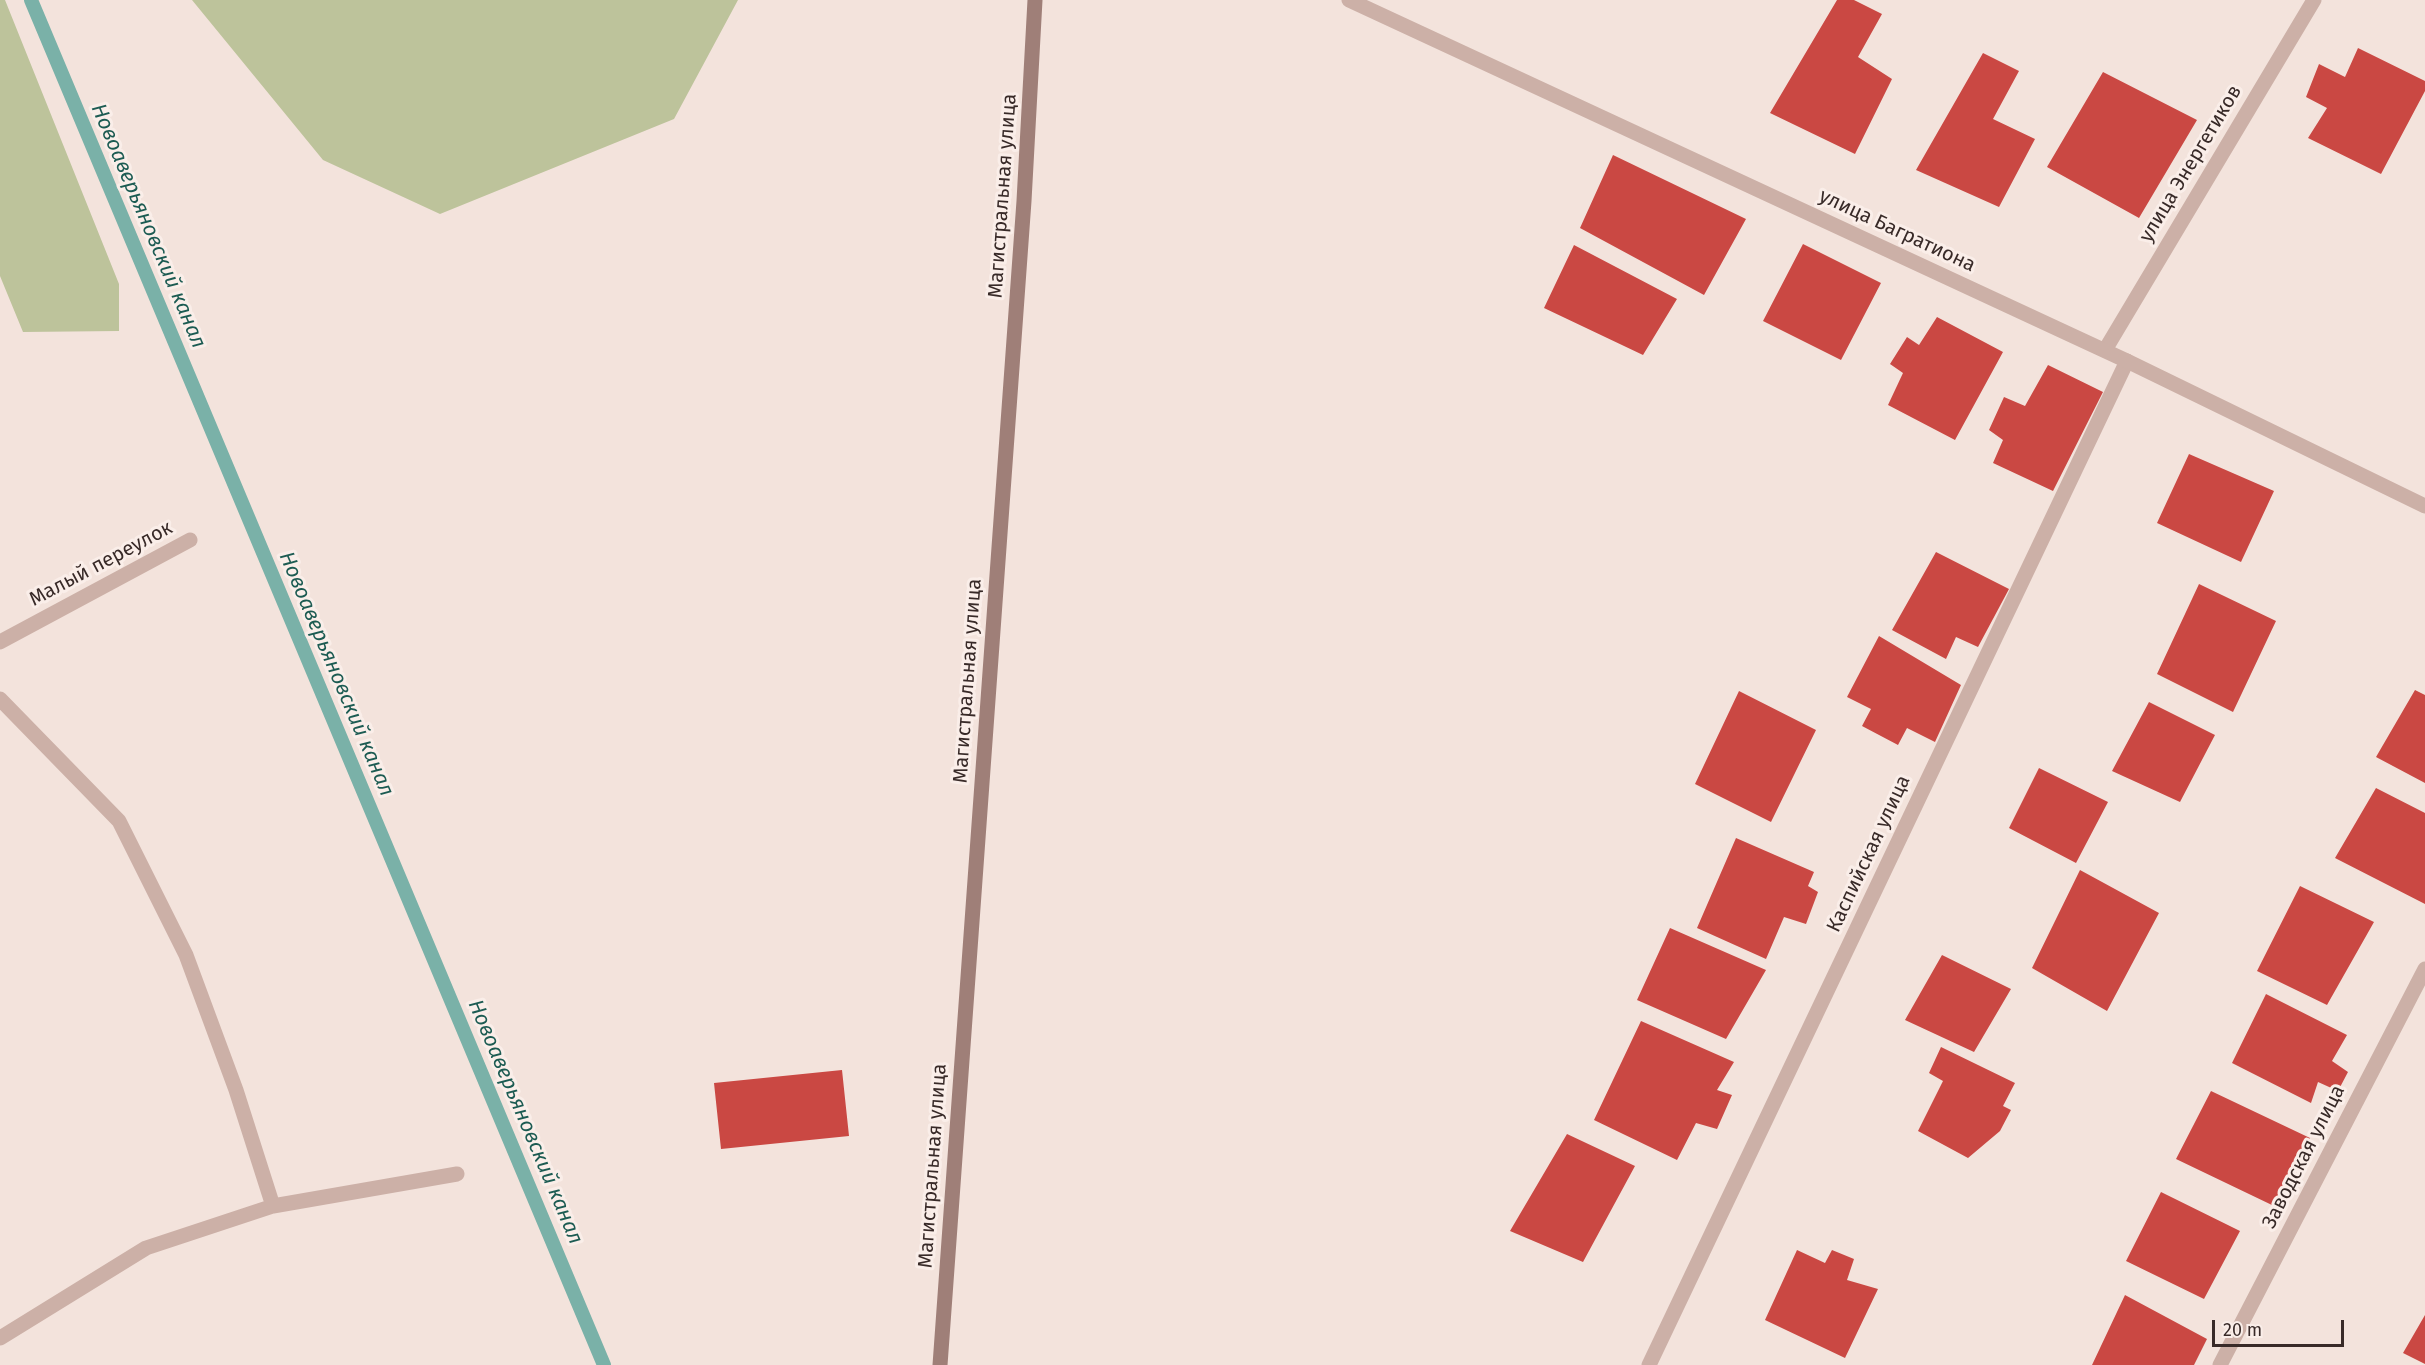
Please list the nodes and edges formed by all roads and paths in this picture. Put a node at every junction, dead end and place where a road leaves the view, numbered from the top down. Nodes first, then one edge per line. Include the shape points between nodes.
1 (1035, 0) edge
2 (1348, 0) edge
3 (2314, 0) edge
4 (2105, 350) junction
5 (2127, 361) junction
6 (2425, 506) edge
7 (190, 540) dead end
8 (0, 642) edge
9 (0, 699) edge
10 (2425, 969) edge
11 (457, 1174) dead end
12 (273, 1206) junction
13 (0, 1338) edge
14 (940, 1365) edge
15 (1649, 1365) edge
16 (2220, 1365) edge

1 - 14 main road, Магистральная улица
2 - 4 street, улица Багратиона
3 - 4 street, улица Энергетиков
4 - 5 street, улица Багратиона
5 - 6 street, улица Багратиона
5 - 15 street, Каспийская улица
7 - 8 street, Малый переулок
9 - 12 street via 119,821 186,956 236,1090
10 - 16 street, Заводская улица
11 - 12 street
12 - 13 street via 146,1248

